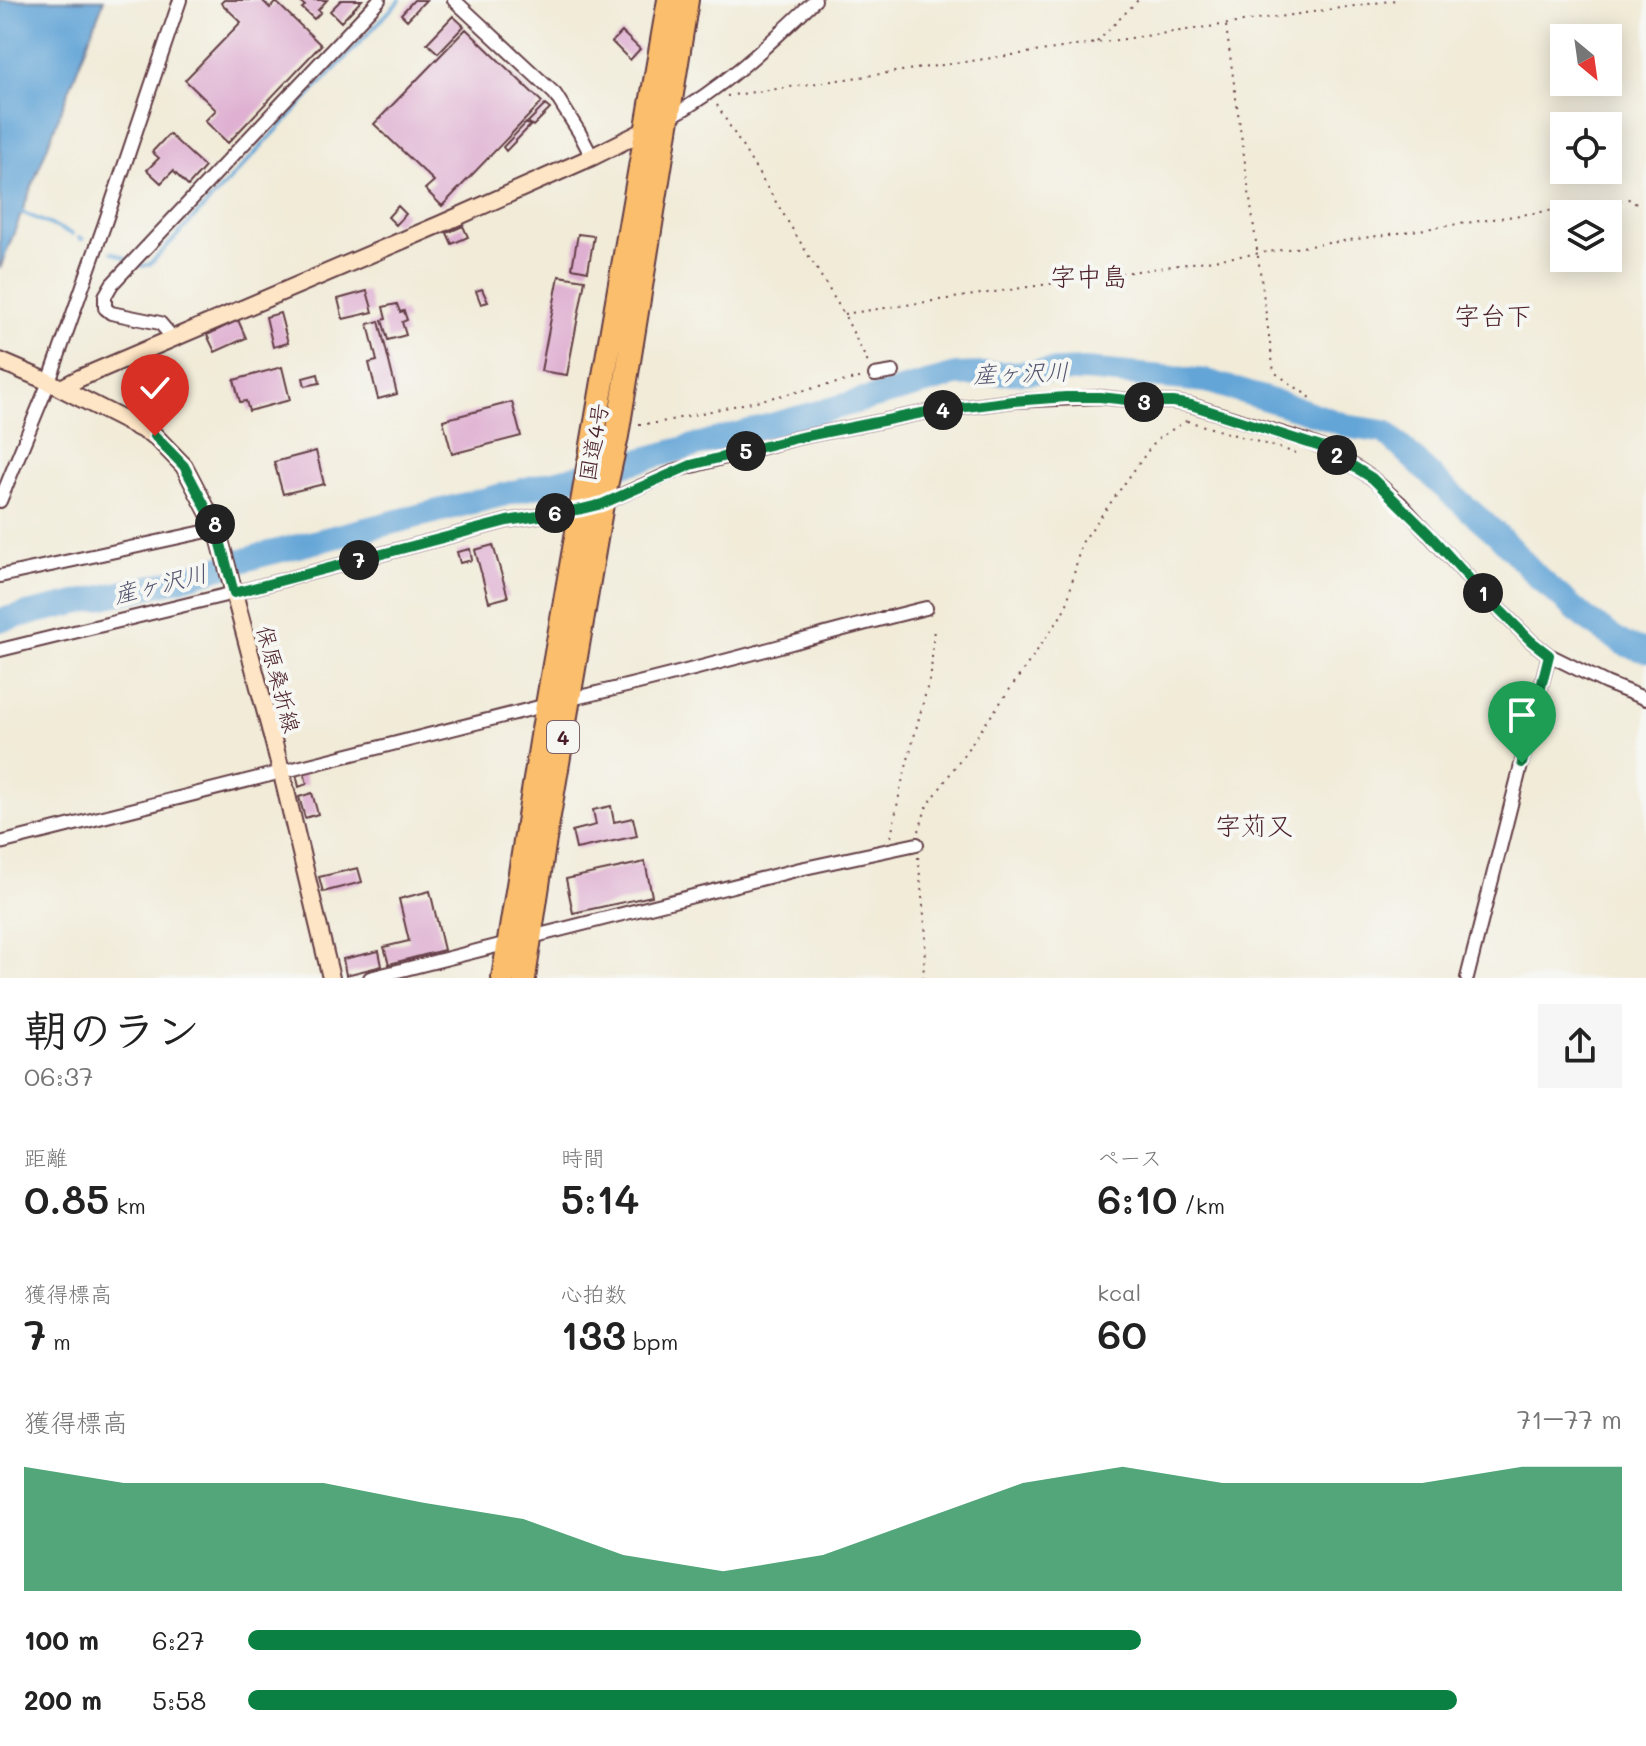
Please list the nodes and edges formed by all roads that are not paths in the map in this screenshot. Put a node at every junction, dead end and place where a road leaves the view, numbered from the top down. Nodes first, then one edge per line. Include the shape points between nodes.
1 (180, 0) edge
2 (379, 0) edge
3 (454, 0) edge
4 (669, 0) edge
5 (687, 0) edge
6 (815, 0) edge
7 (667, 119) junction
8 (646, 130) junction
9 (592, 157) junction
10 (173, 338) junction
11 (0, 361) edge
12 (893, 372) dead end
13 (875, 375) road end
14 (51, 383) junction
15 (0, 501) edge
16 (593, 502) junction
17 (217, 529) junction
18 (0, 576) edge
19 (233, 590) junction
20 (926, 608) dead end
21 (0, 650) edge
22 (1549, 655) junction
23 (570, 699) junction
24 (1646, 699) edge
25 (547, 705) junction
26 (281, 770) junction
27 (0, 843) edge
28 (917, 844) road end
29 (530, 938) junction
30 (507, 943) junction
31 (331, 978) edge
32 (370, 978) edge
33 (503, 978) edge
34 (524, 978) edge
35 (1467, 978) edge

1 - 14 street
2 - 10 street via 112,284 105,308 160,323
3 - 9 street via 555,94
4 - 8 highway, 国道4号 / 4
5 - 7 highway, 国道4号 / 4
6 - 7 street via 748,64
7 - 8 main road
7 - 16 highway, 国道4号 / 4 via 617,430
8 - 9 main road
8 - 16 highway, 国道4号 / 4 via 593,441
9 - 10 main road
10 - 14 main road via 80,378
11 - 14 main road, 保原桑折線
12 - 13 street
14 - 15 street
14 - 17 main road, 保原桑折線 via 155,436 184,466
16 - 19 street
16 - 22 street via 691,465 927,412 1066,397 1173,402 1324,448 1372,478
16 - 23 highway, 国道4号 / 4
16 - 25 highway, 国道4号 / 4
17 - 18 street
17 - 19 main road, 保原桑折線
19 - 21 street
19 - 26 main road, 保原桑折線
20 - 23 street
22 - 24 street
22 - 35 street
23 - 29 highway, 国道4号 / 4
25 - 26 street
25 - 30 highway, 国道4号 / 4
26 - 27 street
26 - 31 main road, 保原桑折線
28 - 29 street
29 - 30 street
29 - 34 highway, 国道4号 / 4
30 - 32 street
30 - 33 highway, 国道4号 / 4

